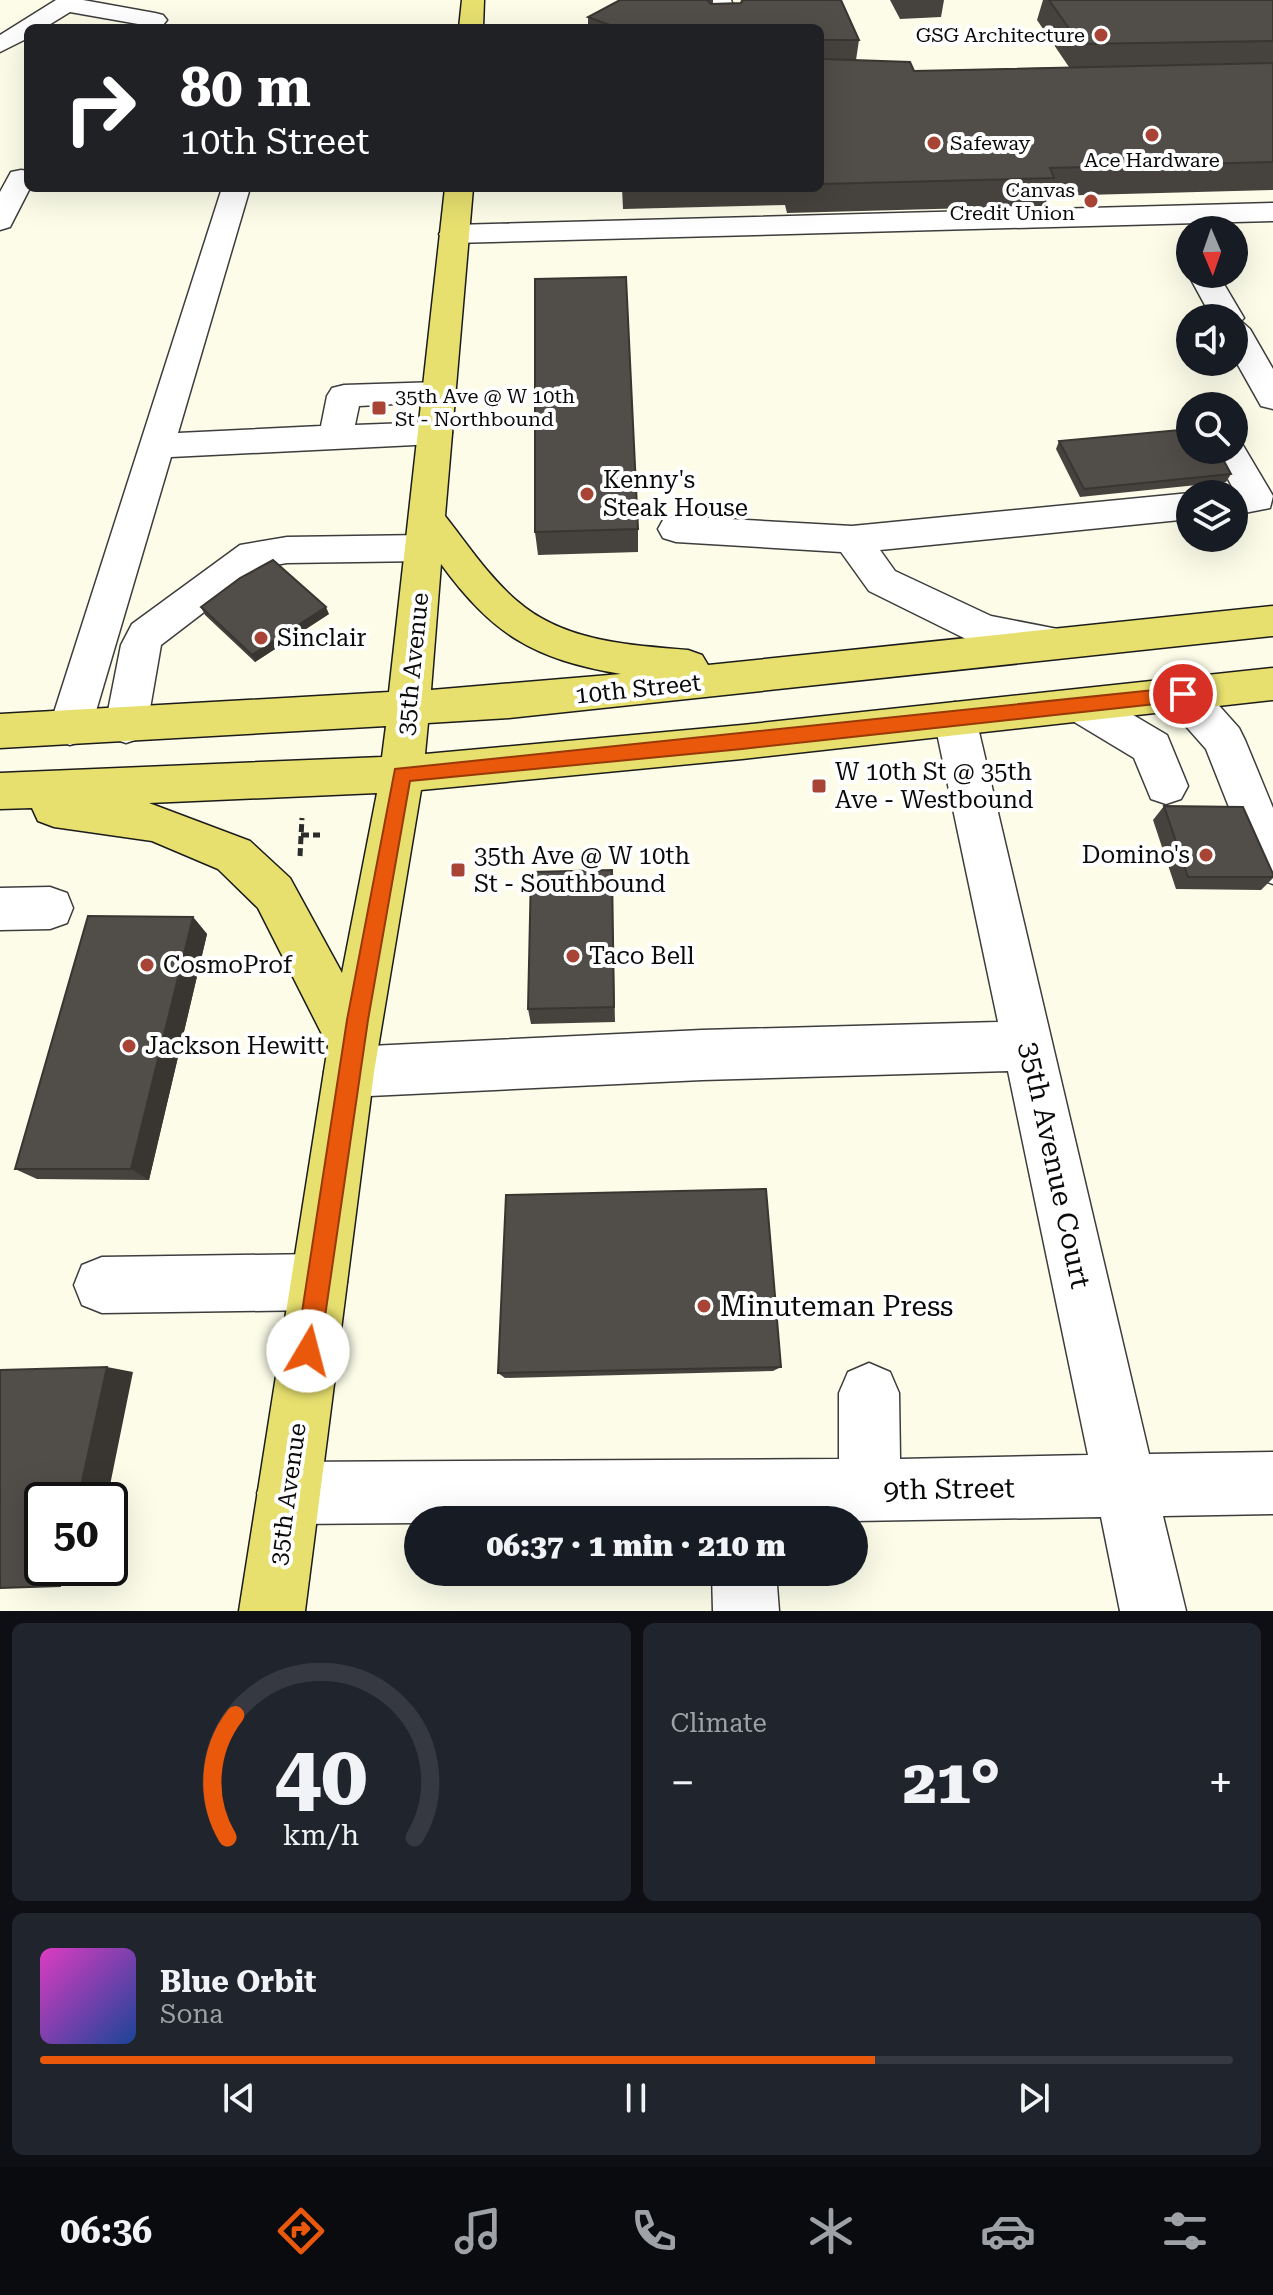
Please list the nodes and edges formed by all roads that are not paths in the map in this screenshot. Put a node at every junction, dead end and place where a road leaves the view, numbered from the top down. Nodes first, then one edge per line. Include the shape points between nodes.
1 (473, 0) edge
2 (720, 0) edge
3 (69, 2) edge
4 (155, 20) dead end
5 (34, 24) edge
6 (471, 24) edge
7 (728, 24) edge
8 (24, 30) edge
9 (0, 45) edge
10 (16, 178) edge
11 (235, 192) edge
12 (459, 192) edge
13 (1273, 212) edge
14 (0, 221) edge
15 (454, 234) junction
16 (1248, 354) edge
17 (439, 393) junction
18 (1273, 398) edge
19 (435, 433) junction
20 (336, 437) junction
21 (156, 446) junction
22 (1248, 483) edge
23 (1248, 500) edge
24 (1176, 508) edge
25 (676, 529) dead end
26 (425, 533) junction
27 (852, 539) junction
28 (1273, 621) edge
29 (1059, 643) junction
30 (782, 674) junction
31 (1273, 684) edge
32 (1183, 694) junction
33 (1081, 705) junction
34 (408, 710) junction
35 (955, 719) junction
36 (126, 726) junction
37 (70, 728) junction
38 (0, 731) edge
39 (1247, 738) dead end
40 (402, 774) junction
41 (1166, 786) dead end
42 (0, 791) edge
43 (0, 801) edge
44 (1273, 864) edge
45 (50, 908) dead end
46 (0, 909) edge
47 (1030, 1046) junction
48 (351, 1058) junction
49 (319, 1282) junction
50 (102, 1285) dead end
51 (869, 1393) dead end
52 (1273, 1483) edge
53 (1125, 1486) junction
54 (870, 1490) junction
55 (288, 1493) junction
56 (740, 1504) edge
57 (745, 1586) edge
58 (272, 1611) edge
59 (746, 1611) edge
60 (1153, 1611) edge

1 - 6 main road
2 - 7 street
3 - 4 street
3 - 5 street
8 - 9 street
10 - 14 street
11 - 21 street
12 - 15 main road, 35th Avenue
13 - 15 street via 1176,226
15 - 17 main road, 35th Avenue
16 - 18 street
17 - 19 main road, 35th Avenue
17 - 20 street via 344,396
19 - 20 street
19 - 26 main road, 35th Avenue
20 - 21 street
21 - 37 street
22 - 23 street via 1257,499
24 - 27 street
25 - 27 street
26 - 30 main road via 506,615 558,644 639,661
26 - 34 main road, 35th Avenue
26 - 36 street via 253,555 146,635
27 - 29 street via 882,581 984,630
28 - 29 main road, 10th Street
29 - 30 main road, 10th Street
30 - 34 main road, 10th Street
31 - 32 main road
32 - 33 main road
32 - 39 street
32 - 44 street via 1224,740
33 - 35 main road
33 - 41 street via 1152,747
34 - 36 main road, 10th Street
34 - 40 main road, 35th Avenue
35 - 40 main road
35 - 47 street, 35th Avenue Court
36 - 37 main road, 10th Street
37 - 38 main road, 10th Street
40 - 42 main road
40 - 48 main road, 35th Avenue
43 - 48 main road via 156,823 234,855 274,893
45 - 46 street
47 - 48 street
47 - 53 street, 35th Avenue Court
48 - 49 main road, 35th Avenue
49 - 50 street
49 - 55 main road, 35th Avenue
51 - 54 street
52 - 53 street, 9th Street
53 - 54 street, 9th Street
53 - 60 street, 35th Avenue Court
54 - 56 street, 9th Street
55 - 56 street, 9th Street
55 - 58 main road, 35th Avenue
57 - 59 street

